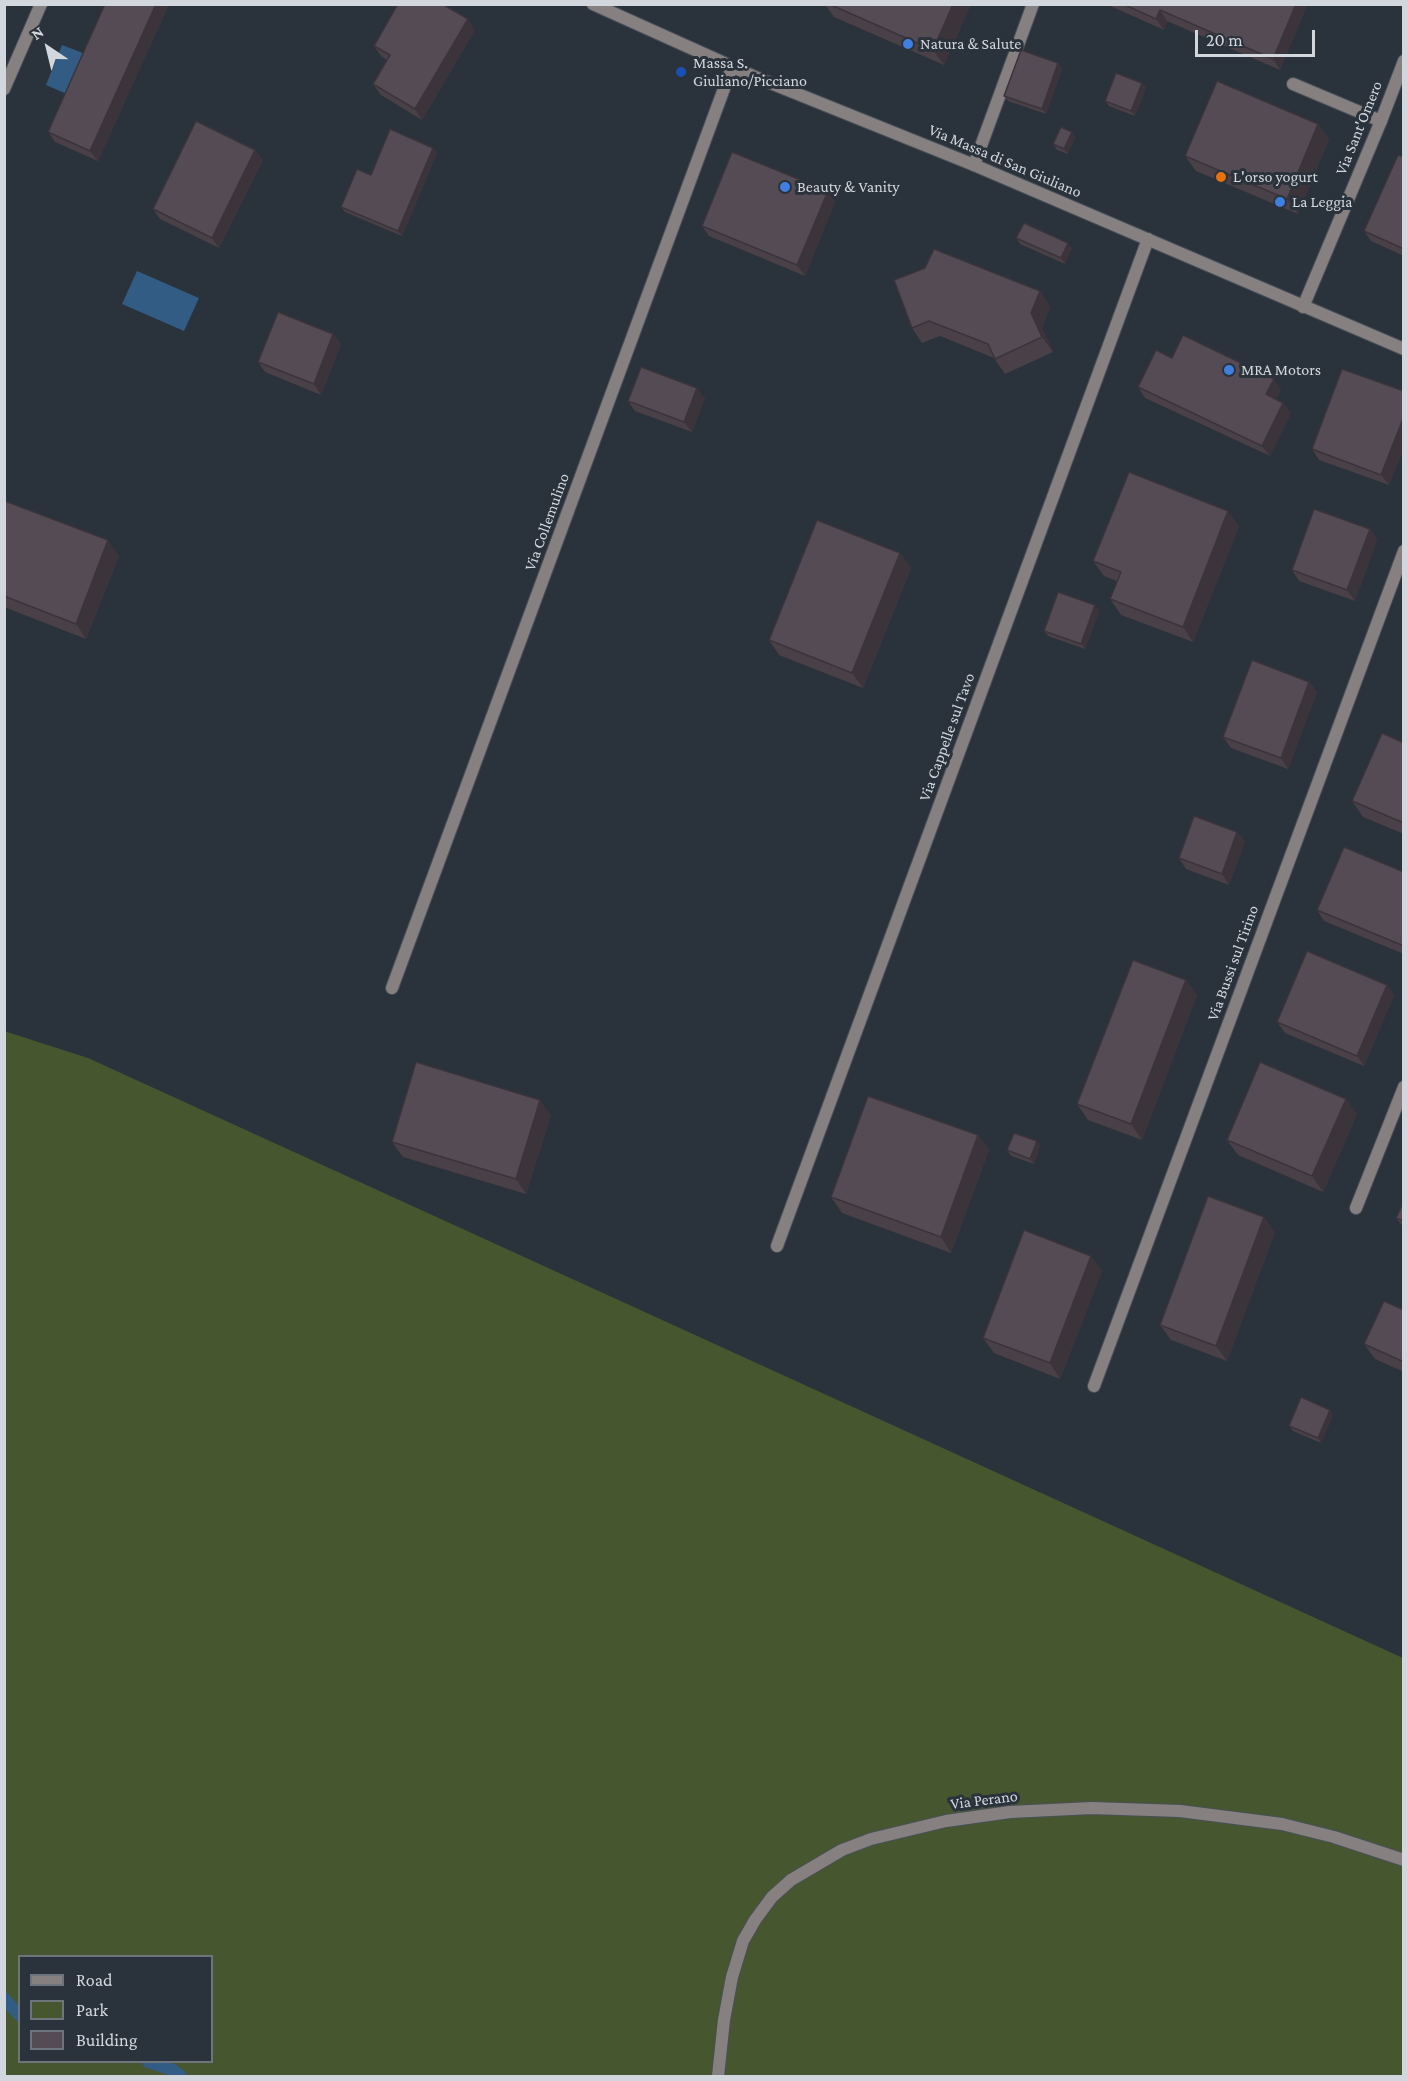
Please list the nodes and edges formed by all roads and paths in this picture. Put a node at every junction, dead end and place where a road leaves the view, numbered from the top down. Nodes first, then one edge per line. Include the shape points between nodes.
1 (41, 4) edge
2 (593, 4) edge
3 (1033, 4) edge
4 (1404, 61) edge
5 (732, 66) junction
6 (1293, 84) dead end
7 (4, 89) edge
8 (1381, 121) junction
9 (974, 165) junction
10 (1148, 239) junction
11 (1303, 307) junction
12 (1404, 349) edge
13 (1404, 551) edge
14 (392, 988) dead end
15 (1404, 1087) edge
16 (1356, 1208) dead end
17 (777, 1246) dead end
18 (1094, 1386) dead end
19 (1404, 1860) edge
20 (718, 2076) edge

1 - 7 street
2 - 5 street, Via Massa di San Giuliano
3 - 9 street
4 - 8 street, Via Sant'Omero
5 - 9 street, Via Massa di San Giuliano
5 - 14 street, Via Collemulino
6 - 8 street
8 - 11 street, Via Sant'Omero
9 - 10 street, Via Massa di San Giuliano
10 - 11 street, Via Massa di San Giuliano
10 - 17 street, Via Cappelle sul Tavo
11 - 12 street, Via Massa di San Giuliano
13 - 18 street, Via Bussi sul Tirino
15 - 16 street
19 - 20 street, Via Perano via 1282,1824 1170,1810 1010,1812 946,1821 871,1839 832,1855 791,1880 755,1920 743,1941 732,1977

